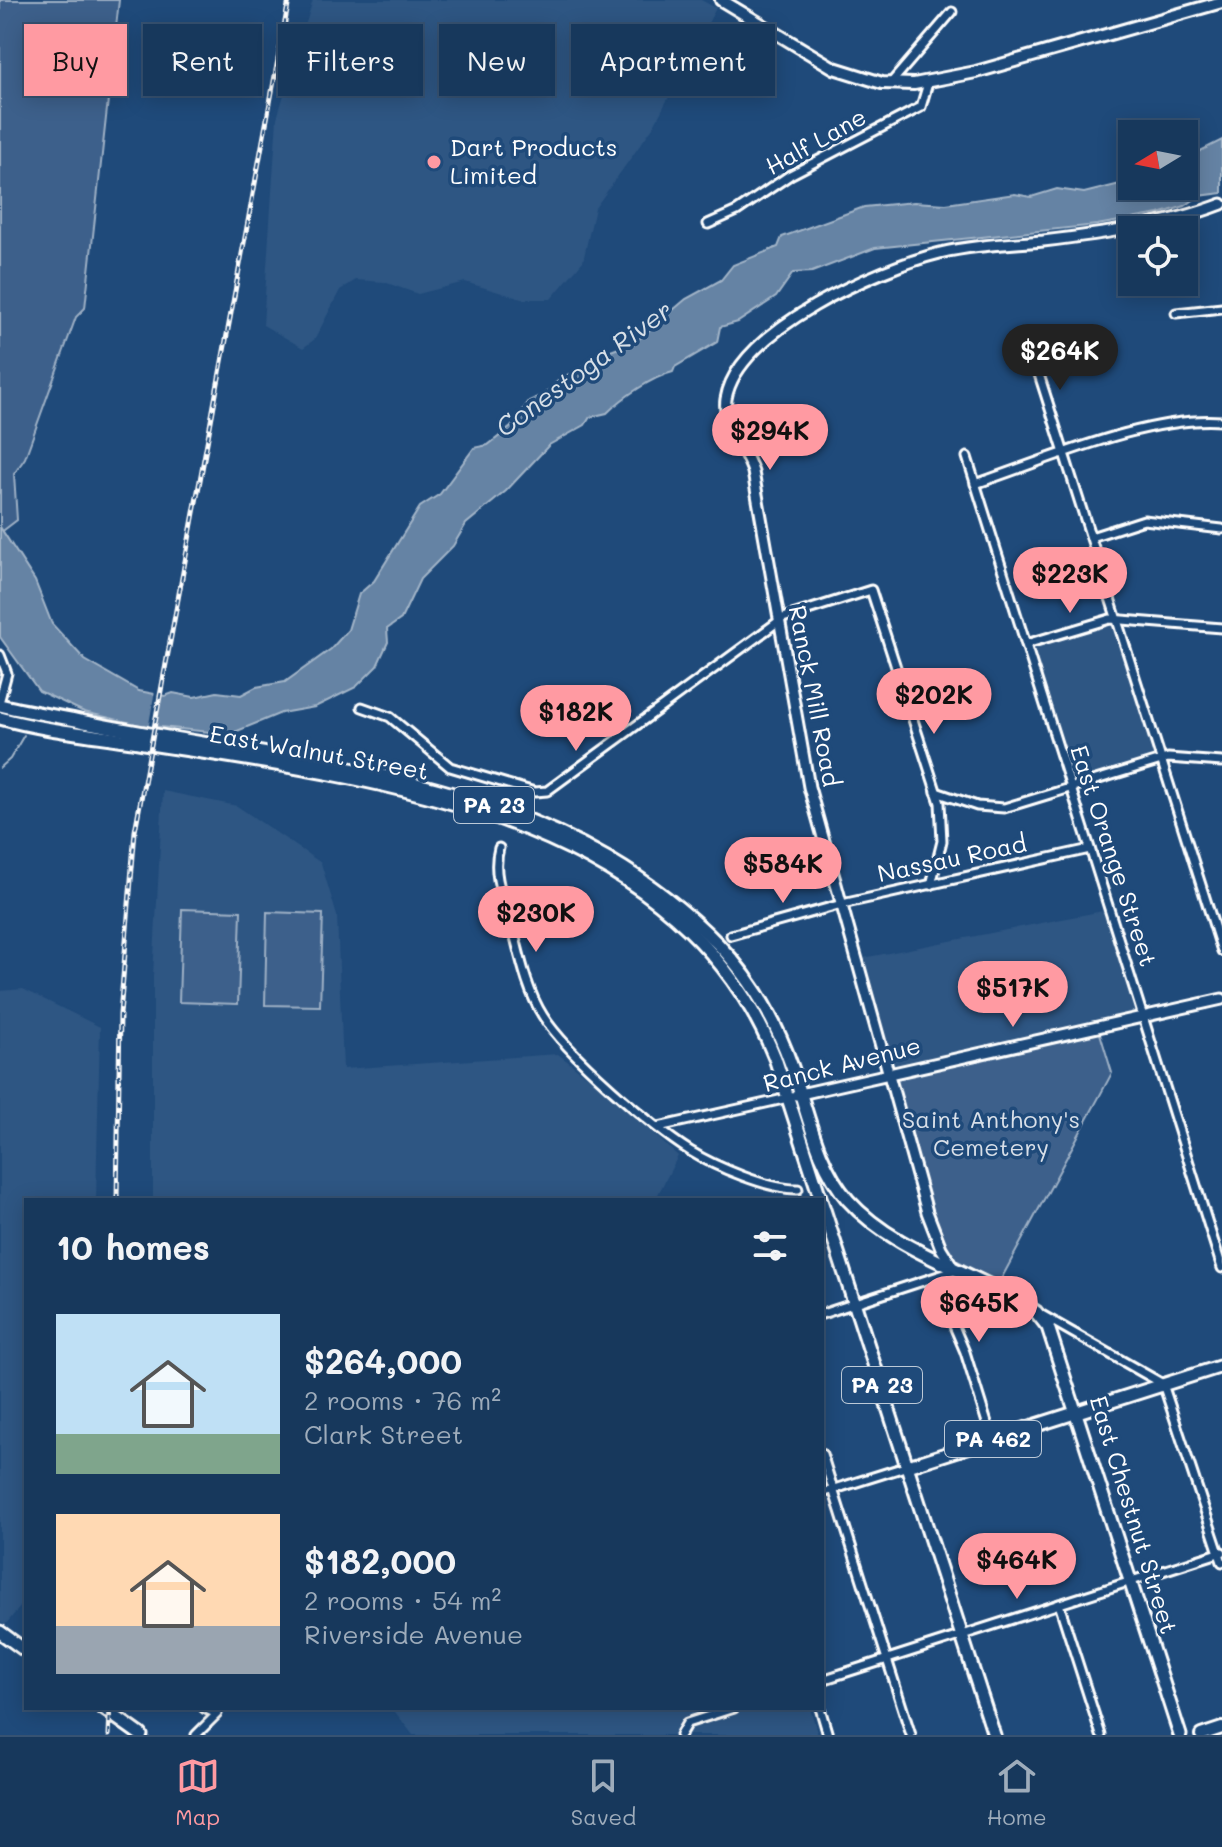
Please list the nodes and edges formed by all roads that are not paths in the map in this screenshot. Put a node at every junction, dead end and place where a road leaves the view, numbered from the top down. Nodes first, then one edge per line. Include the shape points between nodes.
1 (721, 0) edge
2 (1222, 2) edge
3 (952, 12) dead end
4 (928, 83) junction
5 (890, 84) junction
6 (1222, 204) edge
7 (708, 224) dead end
8 (1222, 308) edge
9 (1176, 313) dead end
10 (1030, 346) dead end
11 (1222, 421) edge
12 (1065, 455) junction
13 (967, 457) dead end
14 (975, 484) junction
15 (1222, 529) edge
16 (1091, 537) junction
17 (1117, 619) junction
18 (779, 621) junction
19 (1222, 628) edge
20 (1026, 644) junction
21 (0, 655) edge
22 (0, 702) edge
23 (362, 707) dead end
24 (0, 718) edge
25 (1162, 760) junction
26 (1222, 762) edge
27 (1071, 789) junction
28 (936, 792) junction
29 (499, 848) dead end
30 (1090, 849) junction
31 (931, 885) junction
32 (842, 904) junction
33 (731, 935) dead end
34 (1222, 951) edge
35 (1222, 999) edge
36 (1143, 1017) junction
37 (890, 1073) junction
38 (795, 1095) junction
39 (658, 1127) junction
40 (798, 1189) dead end
41 (927, 1212) junction
42 (927, 1223) dead end
43 (951, 1264) junction
44 (1222, 1268) edge
45 (964, 1270) junction
46 (934, 1279) junction
47 (856, 1303) junction
48 (1036, 1312) junction
49 (824, 1313) edge
50 (1222, 1366) edge
51 (1163, 1384) junction
52 (1077, 1412) junction
53 (992, 1439) junction
54 (824, 1460) edge
55 (908, 1466) junction
56 (833, 1489) junction
57 (824, 1492) edge
58 (1220, 1552) edge
59 (1222, 1562) edge
60 (1131, 1581) junction
61 (1059, 1604) junction
62 (0, 1632) edge
63 (962, 1635) junction
64 (24, 1650) edge
65 (887, 1659) junction
66 (824, 1679) edge
67 (106, 1710) edge
68 (208, 1710) edge
69 (728, 1710) edge
70 (821, 1710) edge
71 (1222, 1728) edge
72 (204, 1732) edge
73 (141, 1735) edge
74 (196, 1735) edge
75 (680, 1735) edge
76 (828, 1735) edge
77 (911, 1735) edge
78 (994, 1735) edge
79 (1101, 1735) edge
80 (1180, 1735) edge
81 (1201, 1735) edge

1 - 5 main road via 834,68
2 - 4 main road
3 - 5 street
4 - 5 main road
4 - 7 street, Half Lane via 921,107
6 - 18 street, Ranck Mill Road via 1105,232 927,257 777,328 735,375 726,415 753,472
8 - 9 street
10 - 12 street
11 - 12 street via 1168,423
12 - 14 street
12 - 16 street
13 - 14 street, East Orange Street
14 - 20 street, East Orange Street
15 - 16 street via 1144,520
16 - 17 street
17 - 19 street
17 - 20 street
17 - 25 street
18 - 23 street via 547,791 450,767 390,717
18 - 28 street via 871,590
18 - 32 street, Ranck Mill Road via 809,787
20 - 27 street, East Orange Street
21 - 22 street via 7,678
22 - 38 main road, East Walnut Street / PA 23 via 411,781 483,801 554,830 641,881 725,952 766,1008
24 - 38 main road, East Walnut Street / PA 23 via 409,790 550,838 645,895 715,956 755,1014
25 - 26 street
25 - 27 street
25 - 34 street
27 - 28 street via 1004,808 977,806
27 - 30 street, East Orange Street
28 - 31 street via 942,841
29 - 39 street via 496,872 538,1008 567,1045
30 - 31 street, Nassau Road
30 - 36 street, East Orange Street
31 - 32 street, Nassau Road
32 - 33 street, Nassau Road
32 - 37 street, Ranck Mill Road
35 - 36 street, Ranck Avenue
36 - 37 street, Ranck Avenue
36 - 44 street, East Orange Street
37 - 38 street, Ranck Avenue
37 - 41 street, Ranck Mill Road
38 - 39 street, Ranck Avenue
38 - 43 main road, East Walnut Street / PA 23 via 836,1184 881,1228
38 - 47 main road, East Walnut Street / PA 23
39 - 40 street via 699,1156 779,1188
41 - 42 street, Ranck Mill Road
41 - 43 street, Ranck Mill Road
43 - 45 main road, PA 23
45 - 46 street
45 - 48 main road, PA 23
46 - 47 street
46 - 53 street via 965,1352
47 - 49 street
47 - 55 main road, East Walnut Street / PA 23
48 - 51 street
48 - 52 main road, East Chestnut Street / PA 23 via 1052,1335
50 - 51 main road, PA 462
51 - 52 main road, PA 462
51 - 58 street
52 - 53 main road, PA 462
52 - 60 main road, East Chestnut Street / PA 23
53 - 55 main road, PA 462
54 - 56 street
55 - 56 street
55 - 63 main road, East Walnut Street / PA 23
56 - 57 street
56 - 65 street
58 - 59 street
58 - 60 street
60 - 61 street
60 - 80 main road, East Chestnut Street / PA 23
61 - 63 street
61 - 79 street
62 - 64 main road
63 - 65 street
63 - 78 main road, East Walnut Street / PA 23
65 - 66 street
65 - 77 street
67 - 73 main road
68 - 72 street via 217,1714
69 - 75 street via 687,1723
70 - 76 street
71 - 81 main road
72 - 74 street

